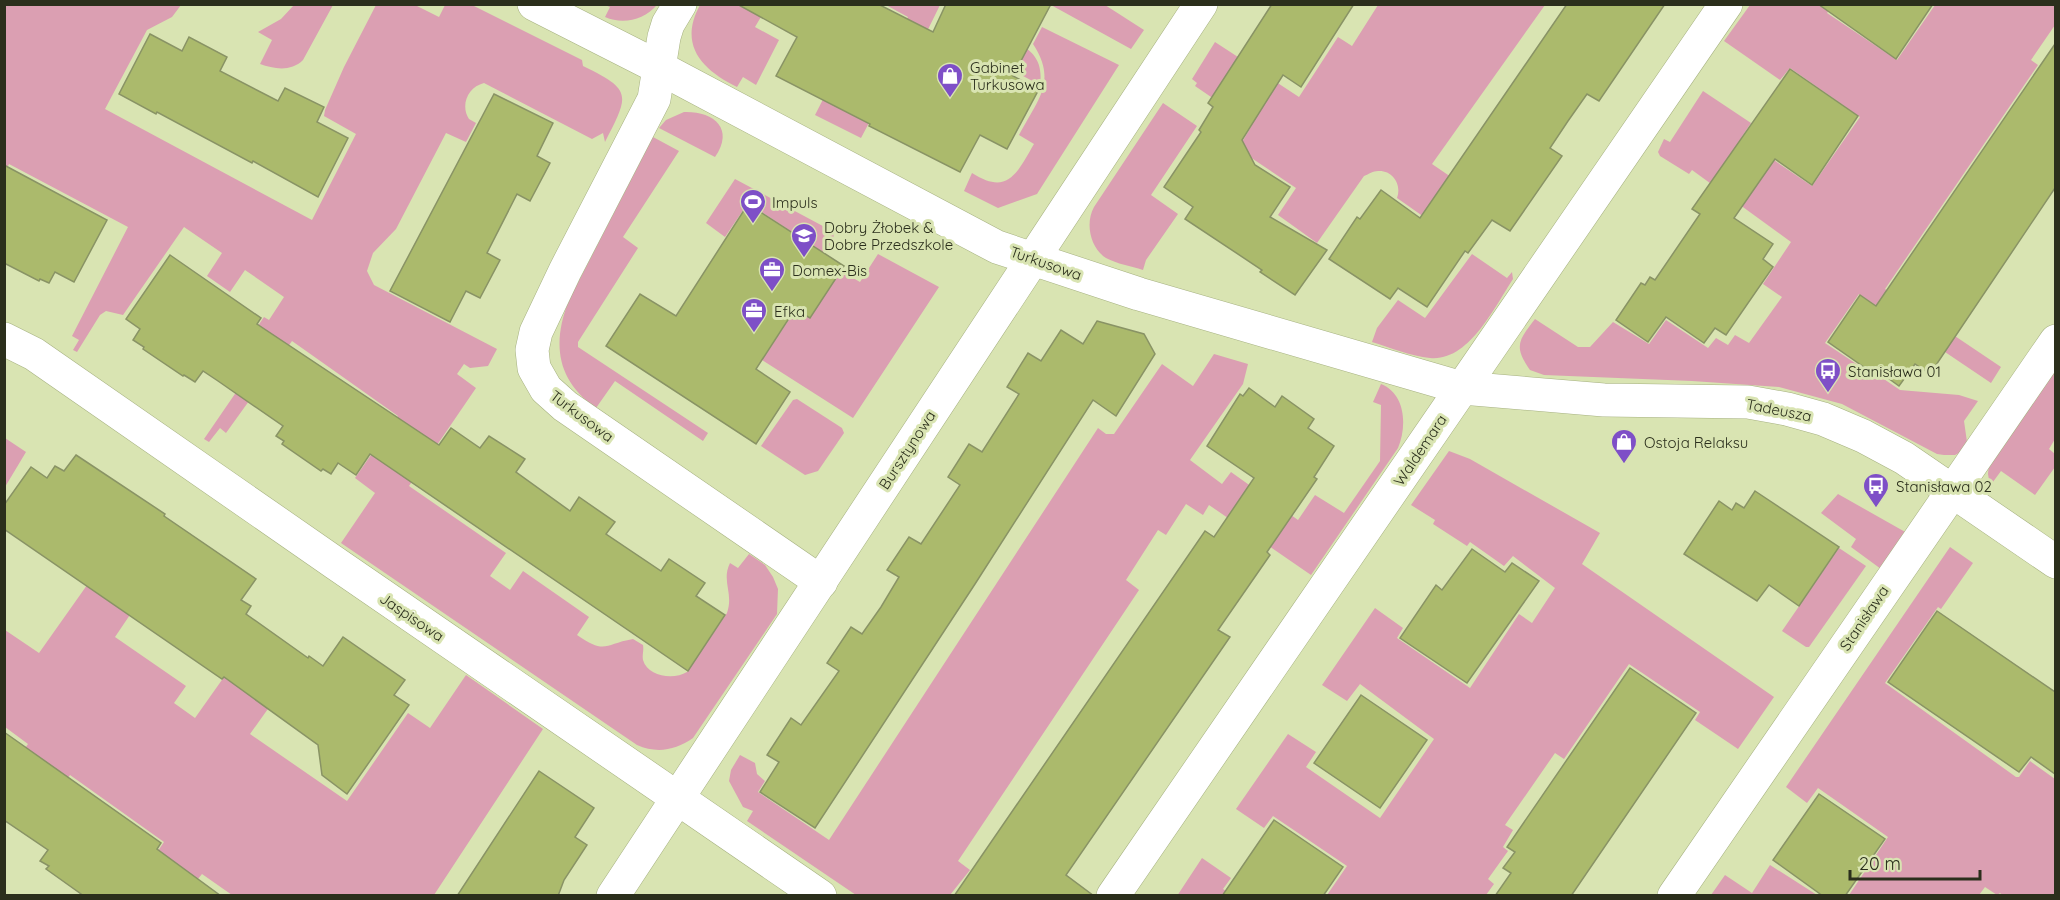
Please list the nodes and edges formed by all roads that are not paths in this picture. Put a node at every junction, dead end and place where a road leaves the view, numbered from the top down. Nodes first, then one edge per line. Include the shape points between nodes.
1 (534, 4) edge
2 (680, 4) edge
3 (1201, 4) edge
4 (1726, 4) edge
5 (658, 68) junction
6 (1034, 259) junction
7 (4, 339) edge
8 (2055, 341) edge
9 (1462, 388) junction
10 (1953, 490) junction
11 (2055, 562) edge
12 (821, 582) junction
13 (677, 798) junction
14 (614, 896) edge
15 (819, 896) edge
16 (1113, 896) edge
17 (1674, 896) edge

1 - 5 street, Turkusowa
2 - 5 street via 666,30
3 - 6 street, Bursztynowa
4 - 9 street, Waldemara
5 - 6 street, Turkusowa via 997,247
5 - 12 street, Turkusowa via 654,99 536,332 534,368 546,389 565,406
6 - 9 street, Turkusowa via 1157,300
6 - 12 street, Bursztynowa
7 - 13 street, Jaspisowa via 34,354
8 - 10 street, Stanisława
9 - 10 street, Tadeusza via 1604,400 1748,402 1788,408 1863,436
9 - 16 street, Waldemara
10 - 11 street, Tadeusza
10 - 17 street, Stanisława
12 - 13 street, Bursztynowa
13 - 14 street, Bursztynowa
13 - 15 street, Jaspisowa

